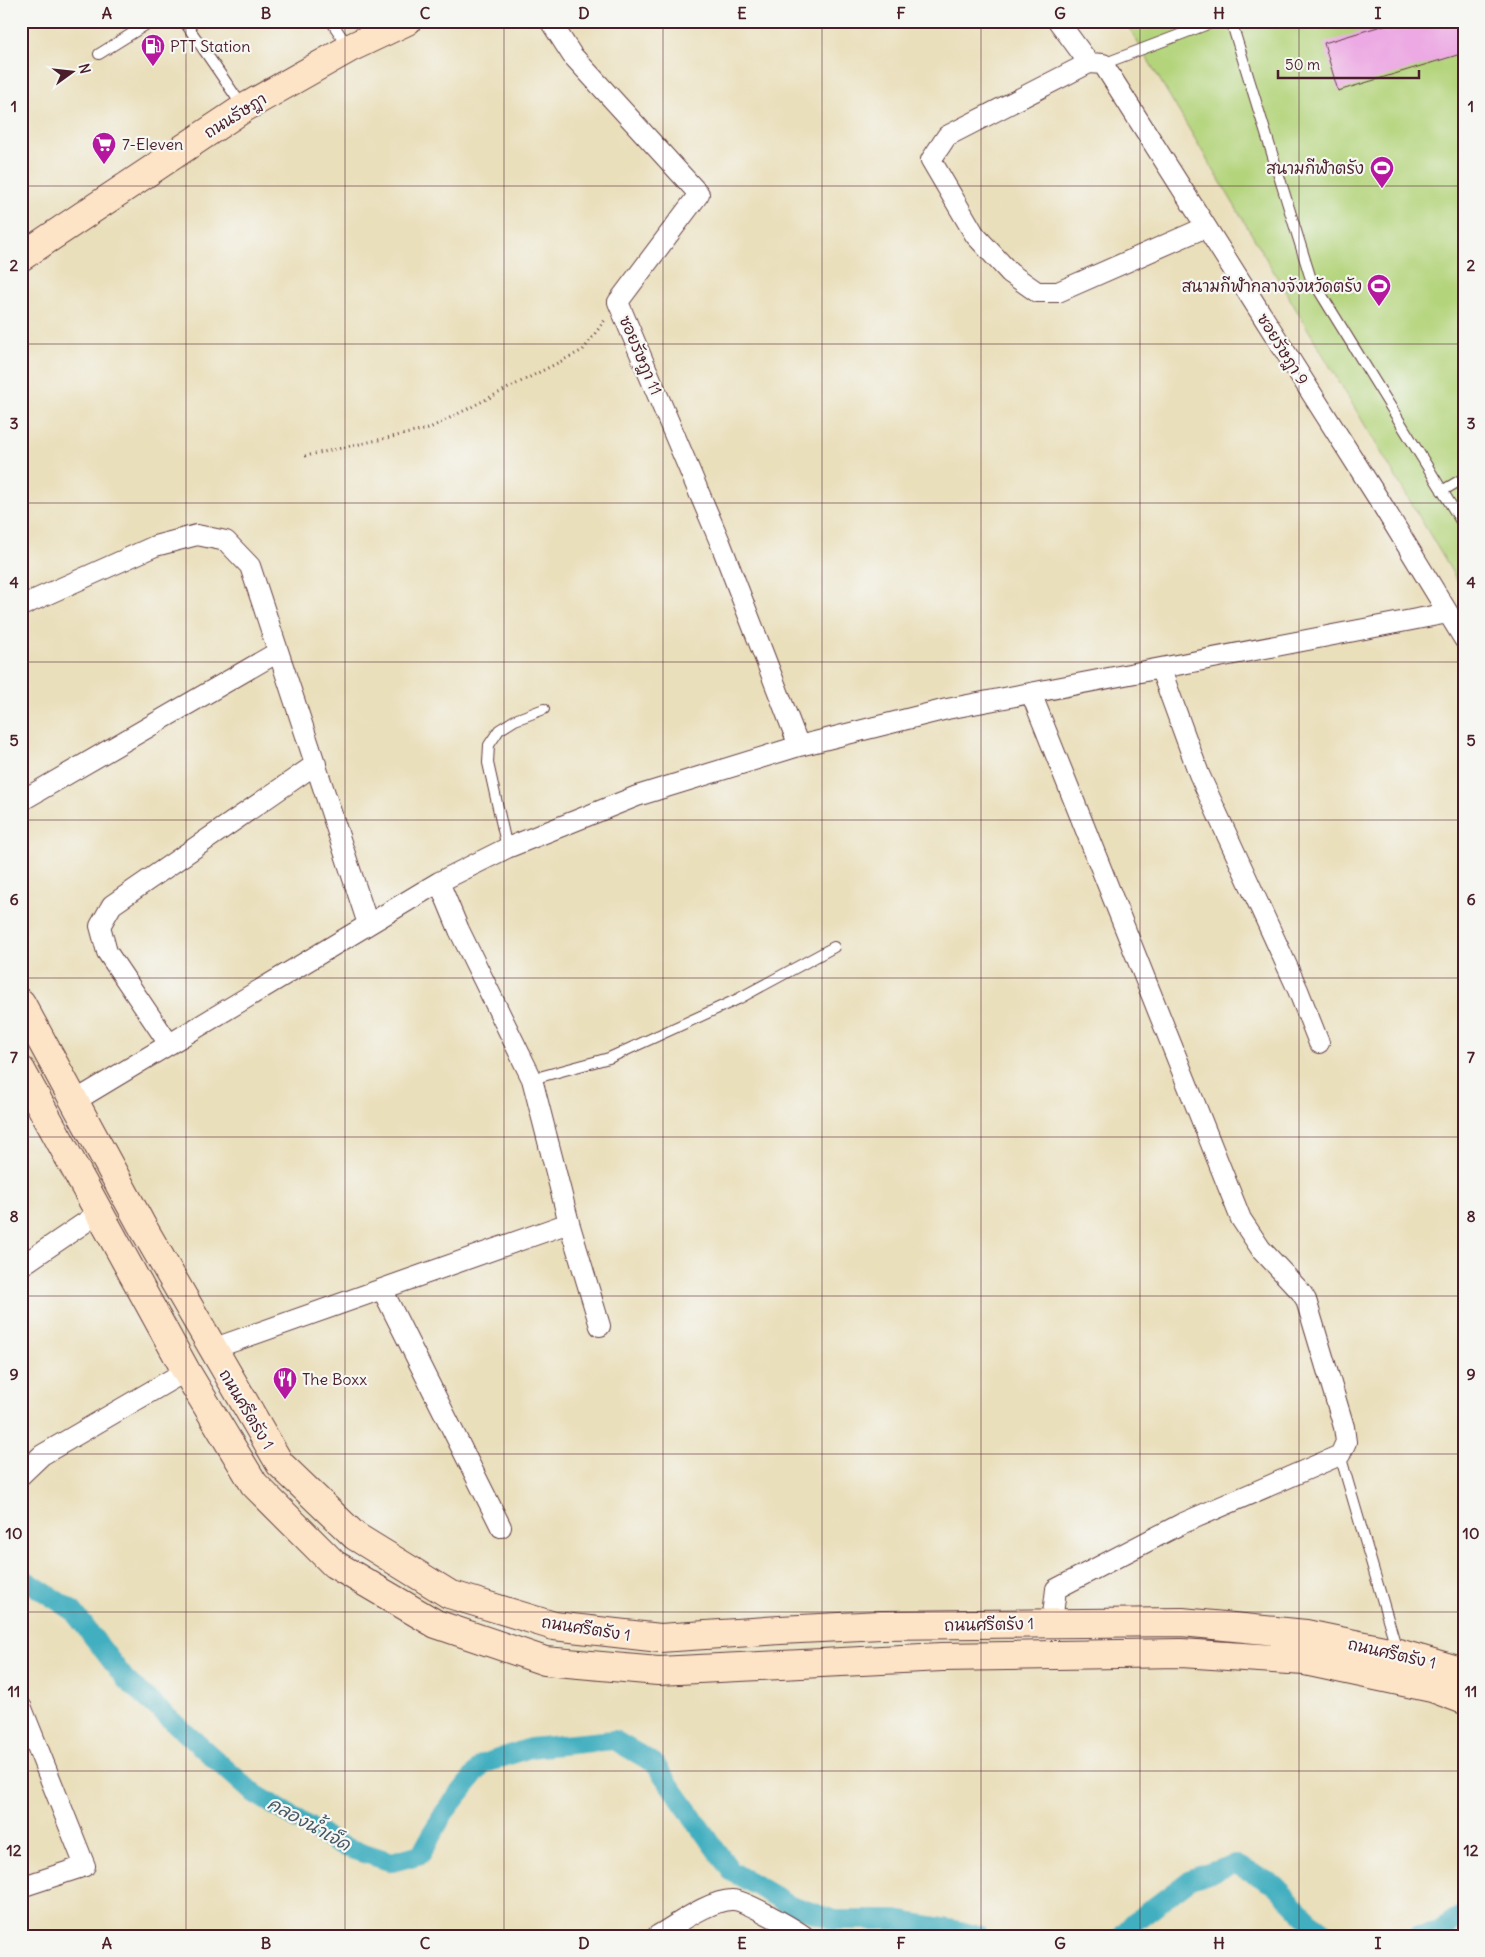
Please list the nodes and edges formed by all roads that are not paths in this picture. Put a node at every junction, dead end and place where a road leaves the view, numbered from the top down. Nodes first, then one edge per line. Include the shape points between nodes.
1 (152, 21) edge
2 (184, 21) edge
3 (331, 21) edge
4 (407, 21) edge
5 (550, 21) edge
6 (1058, 21) edge
7 (1216, 21) edge
8 (1231, 21) edge
9 (350, 48) junction
10 (99, 54) dead end
11 (1096, 64) junction
12 (244, 108) junction
13 (1206, 227) junction
14 (21, 257) edge
15 (1464, 478) edge
16 (1442, 491) junction
17 (1464, 526) edge
18 (21, 606) edge
19 (1448, 613) junction
20 (1464, 639) edge
21 (278, 652) junction
22 (1161, 670) junction
23 (1031, 693) junction
24 (544, 709) dead end
25 (799, 746) junction
26 (316, 764) junction
27 (21, 801) edge
28 (507, 848) junction
29 (439, 882) junction
30 (368, 924) junction
31 (834, 947) dead end
32 (21, 1003) edge
33 (1319, 1043) dead end
34 (169, 1044) junction
35 (21, 1070) edge
36 (532, 1079) junction
37 (75, 1101) junction
38 (99, 1213) junction
39 (569, 1223) junction
40 (21, 1266) edge
41 (382, 1289) junction
42 (600, 1326) dead end
43 (212, 1349) junction
44 (186, 1371) junction
45 (1340, 1455) junction
46 (21, 1475) edge
47 (501, 1527) dead end
48 (1052, 1623) junction
49 (1398, 1653) junction
50 (1464, 1672) edge
51 (1464, 1700) edge
52 (21, 1706) edge
53 (21, 1887) edge
54 (657, 1936) edge
55 (804, 1936) edge

1 - 10 lane
2 - 12 lane
3 - 9 lane
4 - 9 street, ถนนรัษฎา
5 - 25 street, ซอยรัษฎา 11 via 572,55 699,194 618,302 720,542
6 - 11 street, ซอยรัษฎา 9
7 - 11 lane
8 - 16 lane via 1310,276
9 - 12 street, ถนนรัษฎา
11 - 13 street, ซอยรัษฎา 9
11 - 13 street via 947,136 931,160 975,235 1017,278 1038,292 1058,292
12 - 14 street, ถนนรัษฎา
13 - 19 street, ซอยรัษฎา 9
15 - 16 lane
16 - 17 lane
18 - 21 street via 155,546 197,535 226,541 250,566
19 - 20 street, ซอยรัษฎา 9
19 - 22 street
21 - 26 street
21 - 27 street
22 - 23 street
22 - 33 street via 1199,774
23 - 25 street via 947,709
23 - 45 street via 1241,1219 1261,1249 1306,1300 1344,1427 1346,1442
24 - 28 lane via 499,730 489,744 488,763
25 - 28 street via 637,796
26 - 30 street
26 - 34 street via 112,906 100,926 107,952
28 - 29 street
29 - 30 street
29 - 36 street
30 - 34 street
31 - 36 lane via 738,999 609,1058
32 - 37 street, ถนนศรีตรัง 1
34 - 37 street
35 - 38 street, ถนนศรีตรัง 1
36 - 39 street
37 - 43 street, ถนนศรีตรัง 1
38 - 40 street
38 - 44 street, ถนนศรีตรัง 1
39 - 41 street
39 - 42 street
41 - 43 street
41 - 47 street
43 - 48 street, ถนนศรีตรัง 1 via 280,1464 355,1536 449,1594 554,1626 660,1638 881,1625
44 - 46 street via 42,1455
44 - 51 street, ถนนศรีตรัง 1 via 254,1484 334,1564 436,1624 545,1661 658,1671 942,1657 1180,1653 1305,1661 1432,1688
45 - 48 street via 1181,1524 1056,1588
45 - 49 lane
48 - 49 street, ถนนศรีตรัง 1 via 1182,1622 1306,1634
49 - 50 street, ถนนศรีตรัง 1
52 - 53 street via 85,1866
54 - 55 street via 709,1905 733,1899

